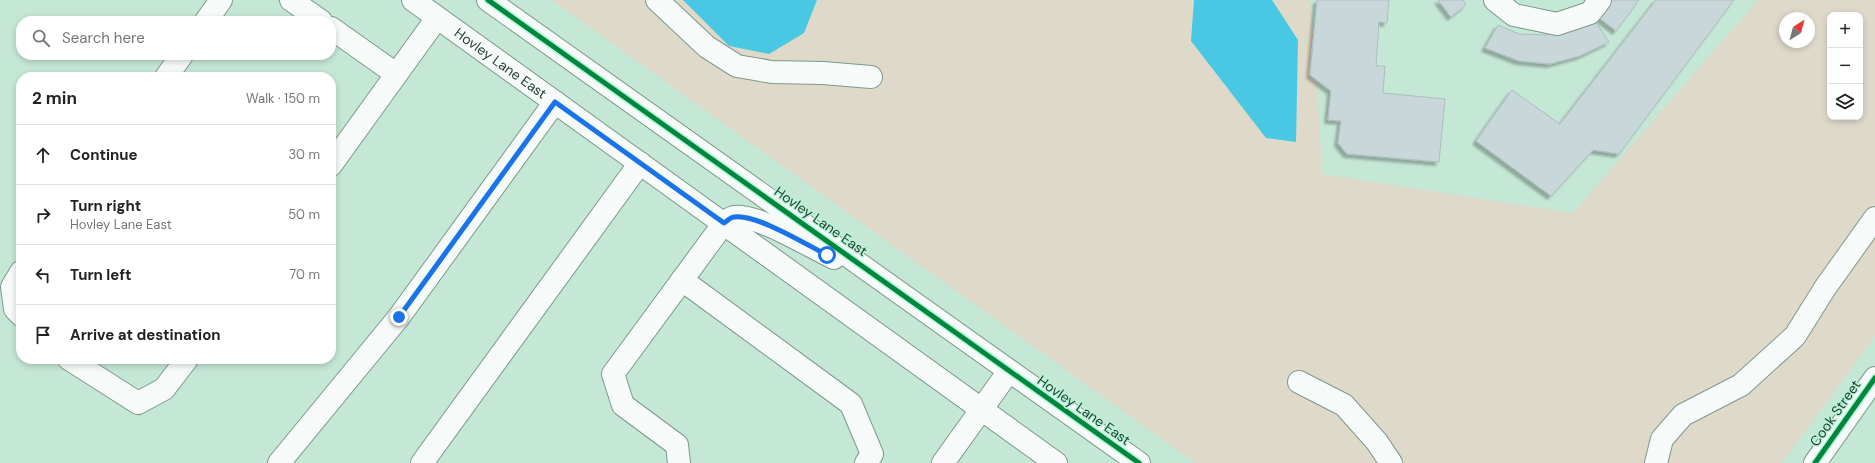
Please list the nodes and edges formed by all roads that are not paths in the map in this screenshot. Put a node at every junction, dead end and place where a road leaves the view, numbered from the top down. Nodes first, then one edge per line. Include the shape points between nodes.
1 (221, 0) edge
2 (291, 0) edge
3 (413, 0) edge
4 (488, 0) edge
5 (657, 0) edge
6 (1495, 0) edge
7 (1600, 0) edge
8 (210, 16) edge
9 (314, 16) edge
10 (437, 18) junction
11 (336, 32) edge
12 (178, 60) edge
13 (170, 72) edge
14 (396, 74) junction
15 (871, 77) dead end
16 (555, 102) junction
17 (336, 158) edge
18 (640, 163) junction
19 (1875, 218) edge
20 (724, 223) junction
21 (878, 276) junction
22 (16, 280) edge
23 (682, 280) junction
24 (16, 311) edge
25 (77, 364) edge
26 (183, 364) edge
27 (1009, 371) junction
28 (1875, 378) edge
29 (1299, 382) dead end
30 (981, 408) junction
31 (279, 463) edge
32 (422, 463) edge
33 (679, 463) edge
34 (866, 463) edge
35 (942, 463) edge
36 (1056, 463) edge
37 (1139, 463) edge
38 (1391, 463) edge
39 (1656, 463) edge
40 (1815, 463) edge

1 - 8 street
2 - 9 street
3 - 10 street, Hovley Lane East
4 - 21 street, Hovley Lane East
5 - 15 street via 706,46 737,66 772,72 823,72
6 - 7 street via 1514,15 1557,24 1590,13
10 - 14 street
10 - 16 street, Hovley Lane East
11 - 14 street
12 - 13 street
14 - 17 street
16 - 18 street, Hovley Lane East
16 - 31 street via 399,317
18 - 20 street, Hovley Lane East
18 - 32 street
19 - 39 street via 1825,288 1795,336 1741,385 1684,415 1662,439
20 - 21 street via 734,217 758,221 827,255
20 - 23 street
20 - 30 street, Hovley Lane East
21 - 27 street, Hovley Lane East
22 - 24 street via 12,287
23 - 33 street via 613,374 624,405 677,445
23 - 34 street via 851,404 872,454
25 - 26 street via 138,403 164,389
27 - 30 street
27 - 37 street, Hovley Lane East
28 - 40 street, Cook Street
29 - 38 street via 1344,405 1377,442
30 - 35 street
30 - 36 street, Hovley Lane East

